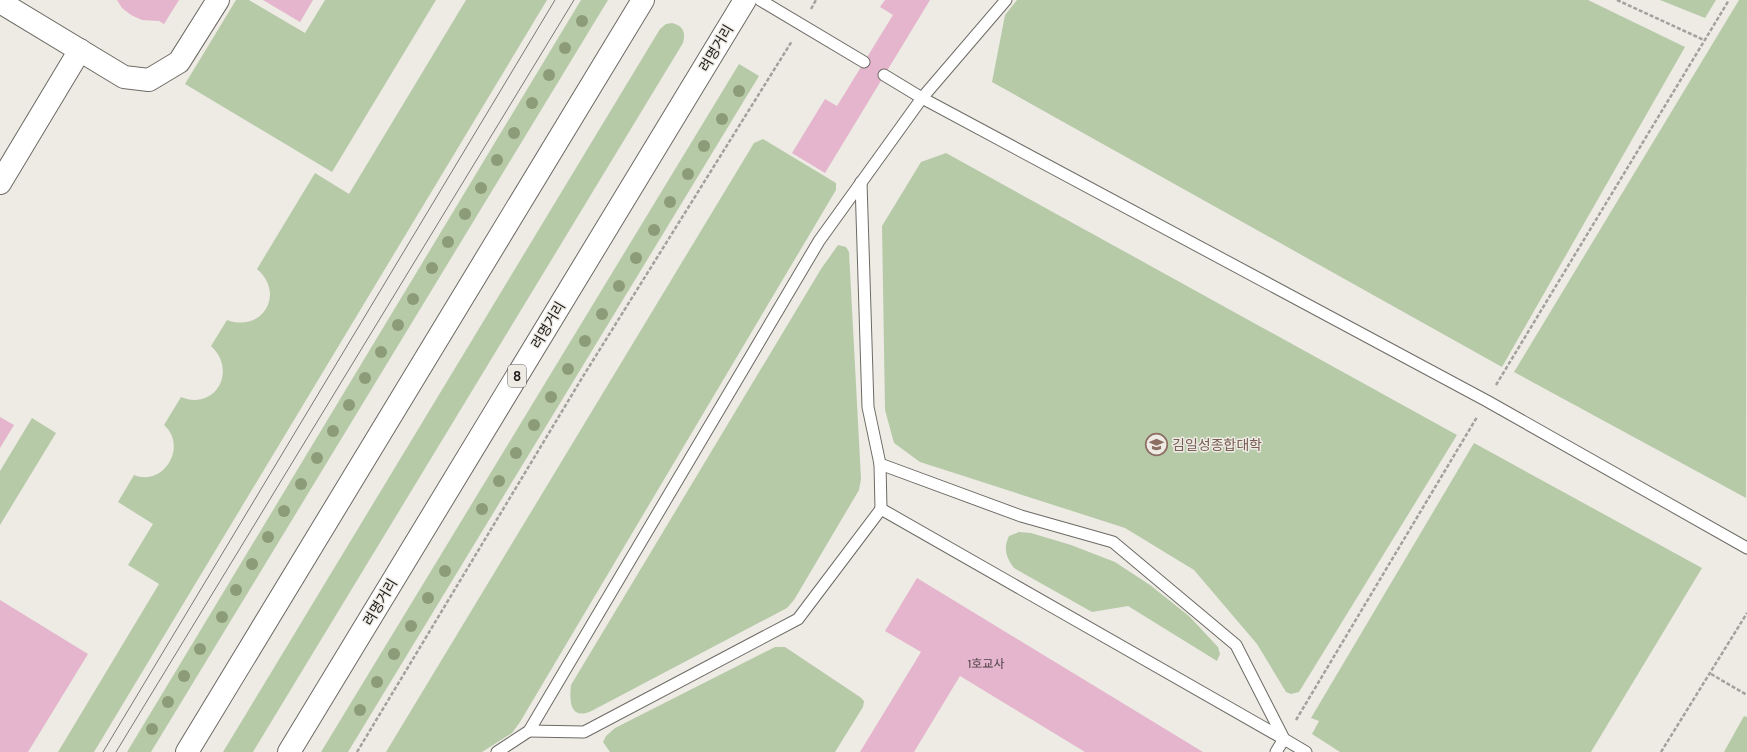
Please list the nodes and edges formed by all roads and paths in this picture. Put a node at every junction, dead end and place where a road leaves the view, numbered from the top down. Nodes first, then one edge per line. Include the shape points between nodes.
1 (218, 0) edge
2 (643, 0) edge
3 (745, 0) edge
4 (760, 0) edge
5 (816, 0) edge
6 (1006, 0) edge
7 (1617, 0) edge
8 (1729, 0) edge
9 (0, 2) edge
10 (802, 25) junction
11 (1704, 40) junction
12 (80, 50) junction
13 (864, 62) dead end
14 (884, 75) dead end
15 (922, 98) junction
16 (861, 182) junction
17 (0, 183) edge
18 (1487, 401) junction
19 (880, 464) junction
20 (881, 509) junction
21 (1747, 548) edge
22 (1747, 613) edge
23 (1711, 674) junction
24 (1747, 695) edge
25 (530, 731) junction
26 (1284, 739) junction
27 (187, 752) edge
28 (289, 752) edge
29 (357, 752) edge
30 (496, 752) edge
31 (1276, 752) edge
32 (1306, 752) edge
33 (1661, 752) edge

1 - 12 main road via 179,62 149,80 124,77
2 - 27 main road
3 - 28 main road, 려명거리 / 8
4 - 10 lane
5 - 10 path
6 - 15 lane
7 - 11 path
8 - 11 path
9 - 12 main road
10 - 13 lane
10 - 29 path via 582,378
11 - 18 path
12 - 17 main road
14 - 15 lane
15 - 16 lane
15 - 18 lane
16 - 19 lane via 868,407
16 - 25 lane via 819,241
18 - 21 lane
18 - 26 path
19 - 20 lane
19 - 26 lane via 1021,516 1113,542 1236,645
20 - 25 lane via 798,619 584,732
20 - 26 lane
22 - 23 path
23 - 24 path
23 - 33 path
25 - 30 lane
26 - 31 lane
26 - 32 lane

